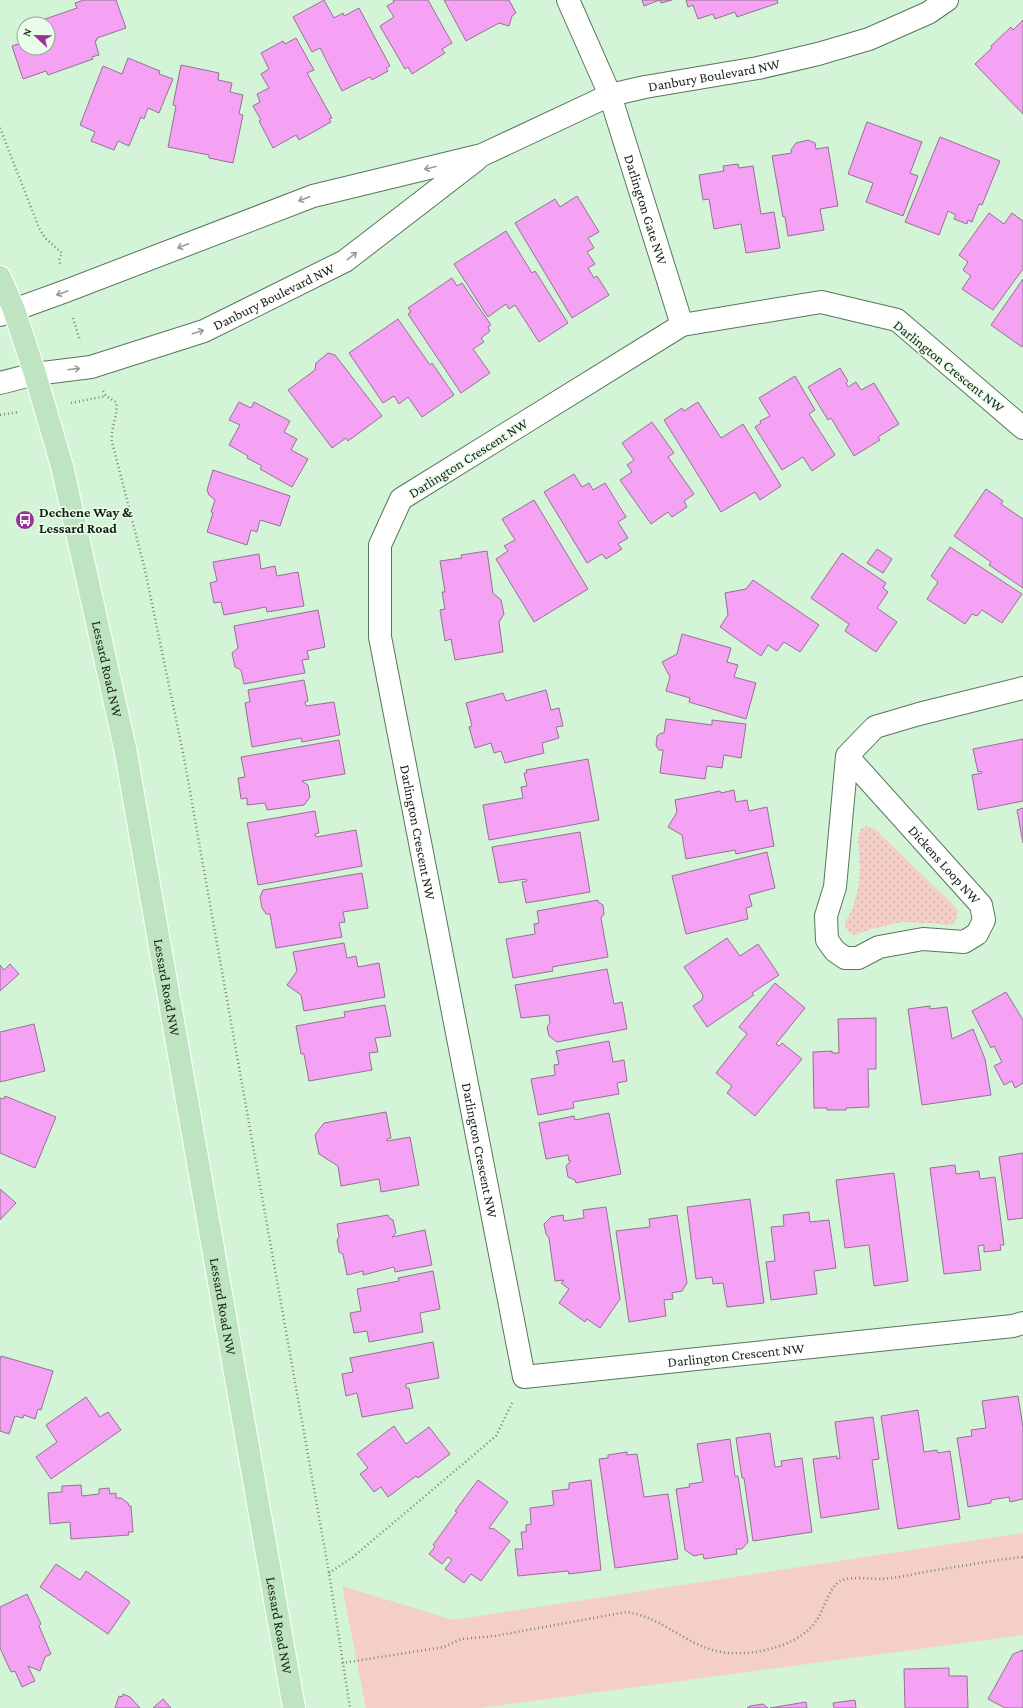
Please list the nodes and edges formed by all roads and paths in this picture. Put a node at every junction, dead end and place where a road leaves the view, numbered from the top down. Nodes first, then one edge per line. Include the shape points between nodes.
1 (568, 0) edge
2 (948, 0) edge
3 (610, 95) junction
4 (0, 128) edge
5 (482, 155) junction
6 (0, 276) edge
7 (66, 292) junction
8 (7, 313) edge
9 (682, 325) junction
10 (90, 367) junction
11 (35, 374) junction
12 (0, 383) edge
13 (1023, 428) edge
14 (1023, 688) edge
15 (847, 756) junction
16 (1023, 1324) edge
17 (524, 1377) junction
18 (1023, 1557) edge
19 (329, 1573) junction
20 (342, 1663) junction
21 (294, 1708) edge
22 (350, 1708) edge

1 - 3 street, Darlington Gate NW
2 - 3 street, Danbury Boulevard NW via 928,13 869,39 818,54 758,68
3 - 5 street, Danbury Boulevard NW
3 - 9 street, Darlington Gate NW
4 - 7 path via 39,228 45,238 62,253 59,260
5 -> 7 street, Danbury Boulevard NW via 313,196
10 -> 5 street, Danbury Boulevard NW via 204,331 345,261
6 - 8 main road, Lessard Road NW
7 -> 8 street, Danbury Boulevard NW
7 - 10 path via 76,331
8 - 11 main road, Lessard Road NW
9 - 13 street, Darlington Crescent NW via 821,302 897,320
9 - 17 street, Darlington Crescent NW via 401,499 380,545 380,637
11 -> 10 street, Danbury Boulevard NW
10 - 19 path via 106,396 116,402 118,410 112,424 112,442 145,570 184,758
11 - 12 street, Danbury Boulevard NW
11 - 21 main road, Lessard Road NW via 62,466 125,748
14 - 15 street via 875,727
15 - 15 street, Dickens Loop NW via 981,905 984,920 977,934 964,942 923,939 879,947 858,958 846,958 835,951 828,940 826,916 835,887
16 - 17 street, Darlington Crescent NW
17 - 19 path via 496,1436 353,1557
18 - 20 path via 884,1578 840,1581 835,1585 818,1618 808,1631 778,1646 751,1652 729,1653 704,1648 652,1618 626,1612 495,1636 461,1639 444,1647
19 - 20 path
20 - 22 path

